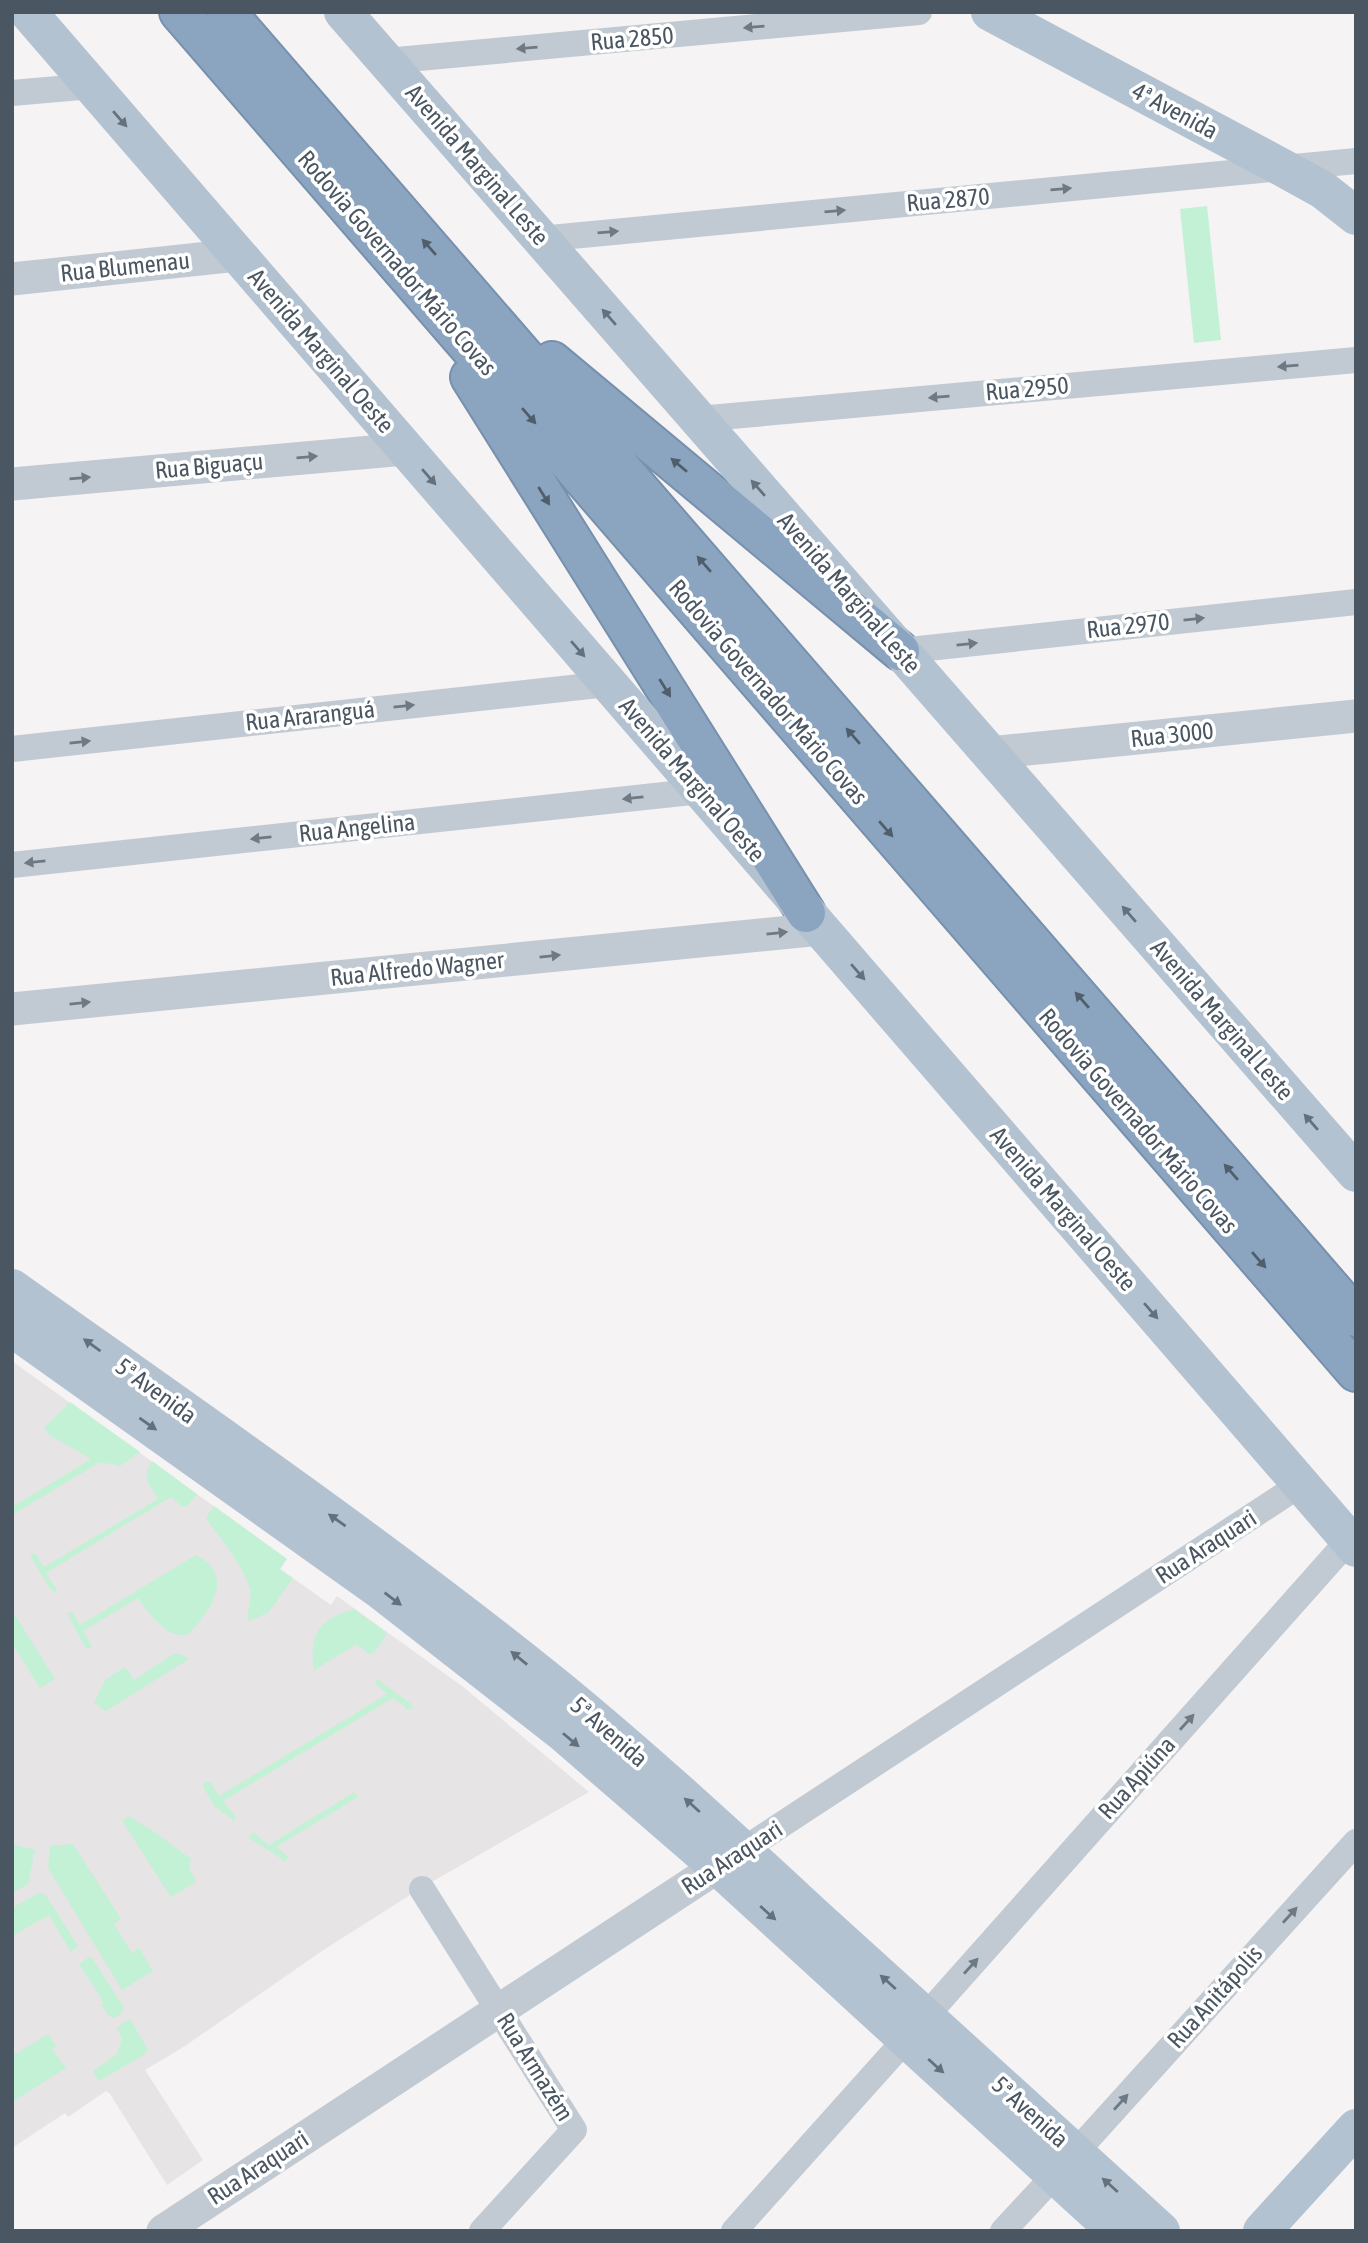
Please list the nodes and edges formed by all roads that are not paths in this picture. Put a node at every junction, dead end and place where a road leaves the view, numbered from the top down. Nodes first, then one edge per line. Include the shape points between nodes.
1 (28, 12) edge
2 (179, 12) edge
3 (226, 12) edge
4 (343, 12) edge
5 (919, 12) edge
6 (990, 12) edge
7 (386, 61) junction
8 (92, 86) junction
9 (12, 93) edge
10 (1356, 161) edge
11 (1283, 168) junction
12 (1356, 216) edge
13 (540, 239) junction
14 (237, 255) junction
15 (404, 272) junction
16 (12, 279) edge
17 (474, 298) junction
18 (1356, 360) edge
19 (698, 419) junction
20 (405, 449) junction
21 (12, 484) edge
22 (1356, 602) edge
23 (900, 651) junction
24 (608, 684) junction
25 (1356, 716) edge
26 (12, 749) edge
27 (989, 753) junction
28 (701, 791) junction
29 (12, 864) edge
30 (814, 921) junction
31 (12, 1009) edge
32 (1356, 1173) edge
33 (12, 1288) edge
34 (1356, 1317) edge
35 (12, 1328) edge
36 (1356, 1372) edge
37 (1301, 1485) junction
38 (1352, 1544) edge
39 (1356, 1842) edge
40 (730, 1858) junction
41 (422, 1889) dead end
42 (499, 2010) junction
43 (915, 2028) junction
44 (1356, 2128) edge
45 (1065, 2164) junction
46 (163, 2231) edge
47 (482, 2231) edge
48 (734, 2231) edge
49 (1003, 2231) edge
50 (1116, 2231) edge
51 (1161, 2231) edge
52 (1262, 2231) edge

1 - 8 main road, Avenida Marginal Oeste
2 - 15 highway, Rodovia Governador Mário Covas
17 -> 3 highway, Rodovia Governador Mário Covas
4 - 7 main road, Avenida Marginal Leste
5 -> 7 street, Rua 2850
6 - 11 main road, 4ª Avenida
7 - 13 main road, Avenida Marginal Leste
8 - 9 street
8 -> 14 main road, Avenida Marginal Oeste
10 - 11 street, Rua 2870
11 - 12 main road, 4ª Avenida via 1323,190
13 -> 11 street, Rua 2870
19 -> 13 main road, Avenida Marginal Leste
14 - 16 street, Rua Blumenau
14 - 20 main road, Avenida Marginal Oeste
15 -> 30 highway
15 -> 36 highway, Rodovia Governador Mário Covas
23 -> 17 highway
34 -> 17 highway, Rodovia Governador Mário Covas
18 -> 19 street, Rua 2950
23 -> 19 main road, Avenida Marginal Leste
21 -> 20 street, Rua Biguaçu
20 -> 24 main road, Avenida Marginal Oeste
23 -> 22 street, Rua 2970
23 - 27 main road, Avenida Marginal Leste
26 -> 24 street, Rua Araranguá
24 - 28 main road, Avenida Marginal Oeste
25 - 27 street, Rua 3000
32 -> 27 main road, Avenida Marginal Leste
28 -> 29 street, Rua Angelina
28 - 30 main road, Avenida Marginal Oeste
31 -> 30 street, Rua Alfredo Wagner
30 -> 37 main road, Avenida Marginal Oeste
40 -> 33 main road, 5ª Avenida via 629,1749 481,1627
35 -> 40 main road, 5ª Avenida via 380,1590
37 - 38 main road, Avenida Marginal Oeste
37 - 40 street, Rua Araquari
43 -> 38 street, Rua Apiúna
45 -> 39 street, Rua Anitápolis
40 - 42 street, Rua Araquari
40 - 43 main road, 5ª Avenida
41 - 42 street, Rua Armazém
42 - 46 street, Rua Araquari
42 - 47 street, Rua Armazém via 575,2130
43 - 45 main road, 5ª Avenida
43 - 48 street, Rua Apiúna
44 - 52 main road
45 - 49 street, Rua Anitápolis
45 - 50 main road, 5ª Avenida
51 -> 45 main road, 5ª Avenida

